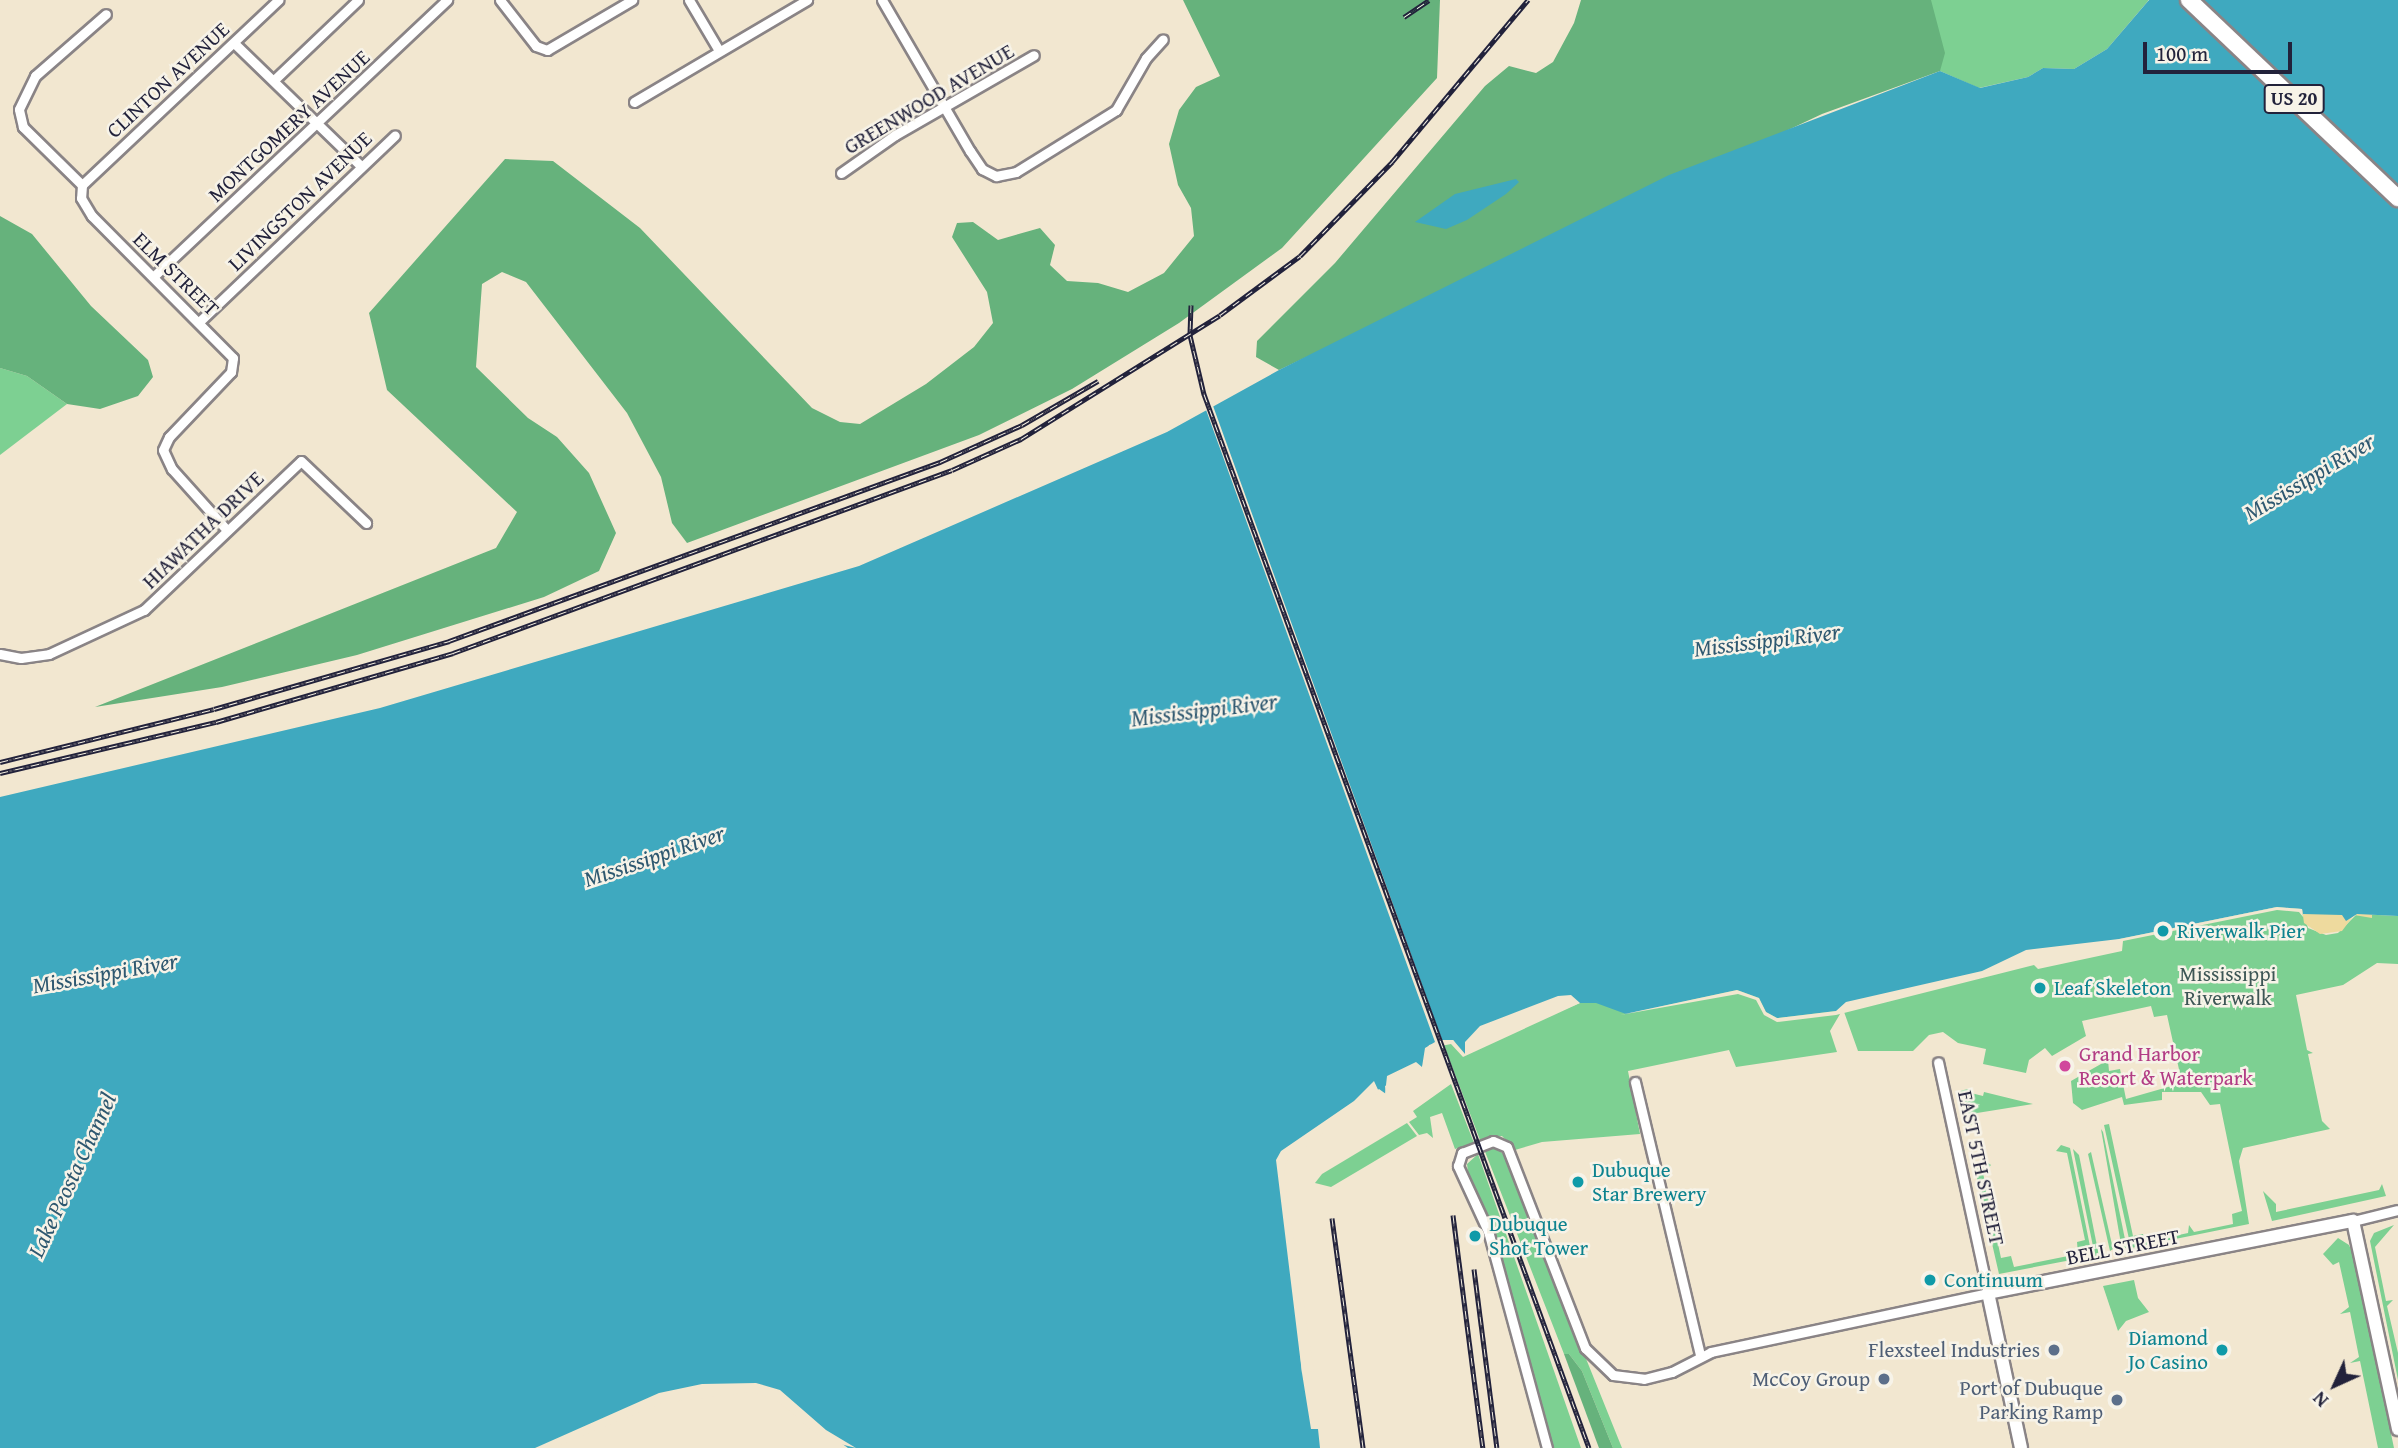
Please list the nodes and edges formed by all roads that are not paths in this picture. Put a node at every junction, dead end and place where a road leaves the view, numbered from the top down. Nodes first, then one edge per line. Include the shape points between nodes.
1 (278, 0) edge
2 (358, 0) edge
3 (447, 0) edge
4 (500, 0) edge
5 (632, 0) edge
6 (690, 0) edge
7 (807, 0) edge
8 (882, 0) edge
9 (2189, 0) edge
10 (106, 14) dead end
11 (1163, 38) dead end
12 (234, 43) junction
13 (718, 49) junction
14 (1034, 55) dead end
15 (274, 80) junction
16 (634, 102) dead end
17 (948, 107) junction
18 (320, 122) junction
19 (395, 135) dead end
20 (361, 166) junction
21 (841, 173) dead end
22 (82, 186) junction
23 (2398, 198) edge
24 (154, 276) junction
25 (200, 321) junction
26 (366, 523) dead end
27 (226, 529) junction
28 (0, 654) edge
29 (1938, 1062) dead end
30 (1635, 1082) dead end
31 (2398, 1210) edge
32 (2353, 1221) junction
33 (1988, 1293) junction
34 (1700, 1355) junction
35 (2398, 1429) edge
36 (1547, 1448) edge
37 (2021, 1448) edge

1 - 12 street, CLINTON AVENUE
2 - 15 street
3 - 18 street, MONTGOMERY AVENUE
4 - 5 street via 536,46 547,50
6 - 13 street
7 - 13 street
8 - 17 street
9 - 23 highway, US 20
10 - 22 street via 35,76 19,108 23,127
11 - 17 street via 1116,110 1004,177 982,169
12 - 15 street
12 - 22 street, CLINTON AVENUE
13 - 16 street
14 - 17 street, GREENWOOD AVENUE
15 - 18 street
17 - 21 street, GREENWOOD AVENUE via 875,147
18 - 20 street
18 - 24 street, MONTGOMERY AVENUE
19 - 20 street, LIVINGSTON AVENUE
20 - 25 street, LIVINGSTON AVENUE
22 - 24 street, ELM STREET via 81,198 92,216
24 - 25 street, ELM STREET
25 - 27 street, ELM STREET via 233,358 231,372 169,437 163,450 172,469
26 - 27 street, HIAWATHA DRIVE via 302,461
27 - 28 street, HIAWATHA DRIVE via 160,598 125,621 49,654 21,658
29 - 33 street, EAST 5TH STREET
30 - 34 street
31 - 32 street, BELL STREET
32 - 33 street, BELL STREET
32 - 35 street
33 - 34 street, BELL STREET
33 - 37 street, EAST 5TH STREET
34 - 36 street, BELL STREET via 1663,1375 1635,1380 1613,1375 1585,1348 1503,1144 1488,1142 1462,1153 1458,1166 1488,1231

